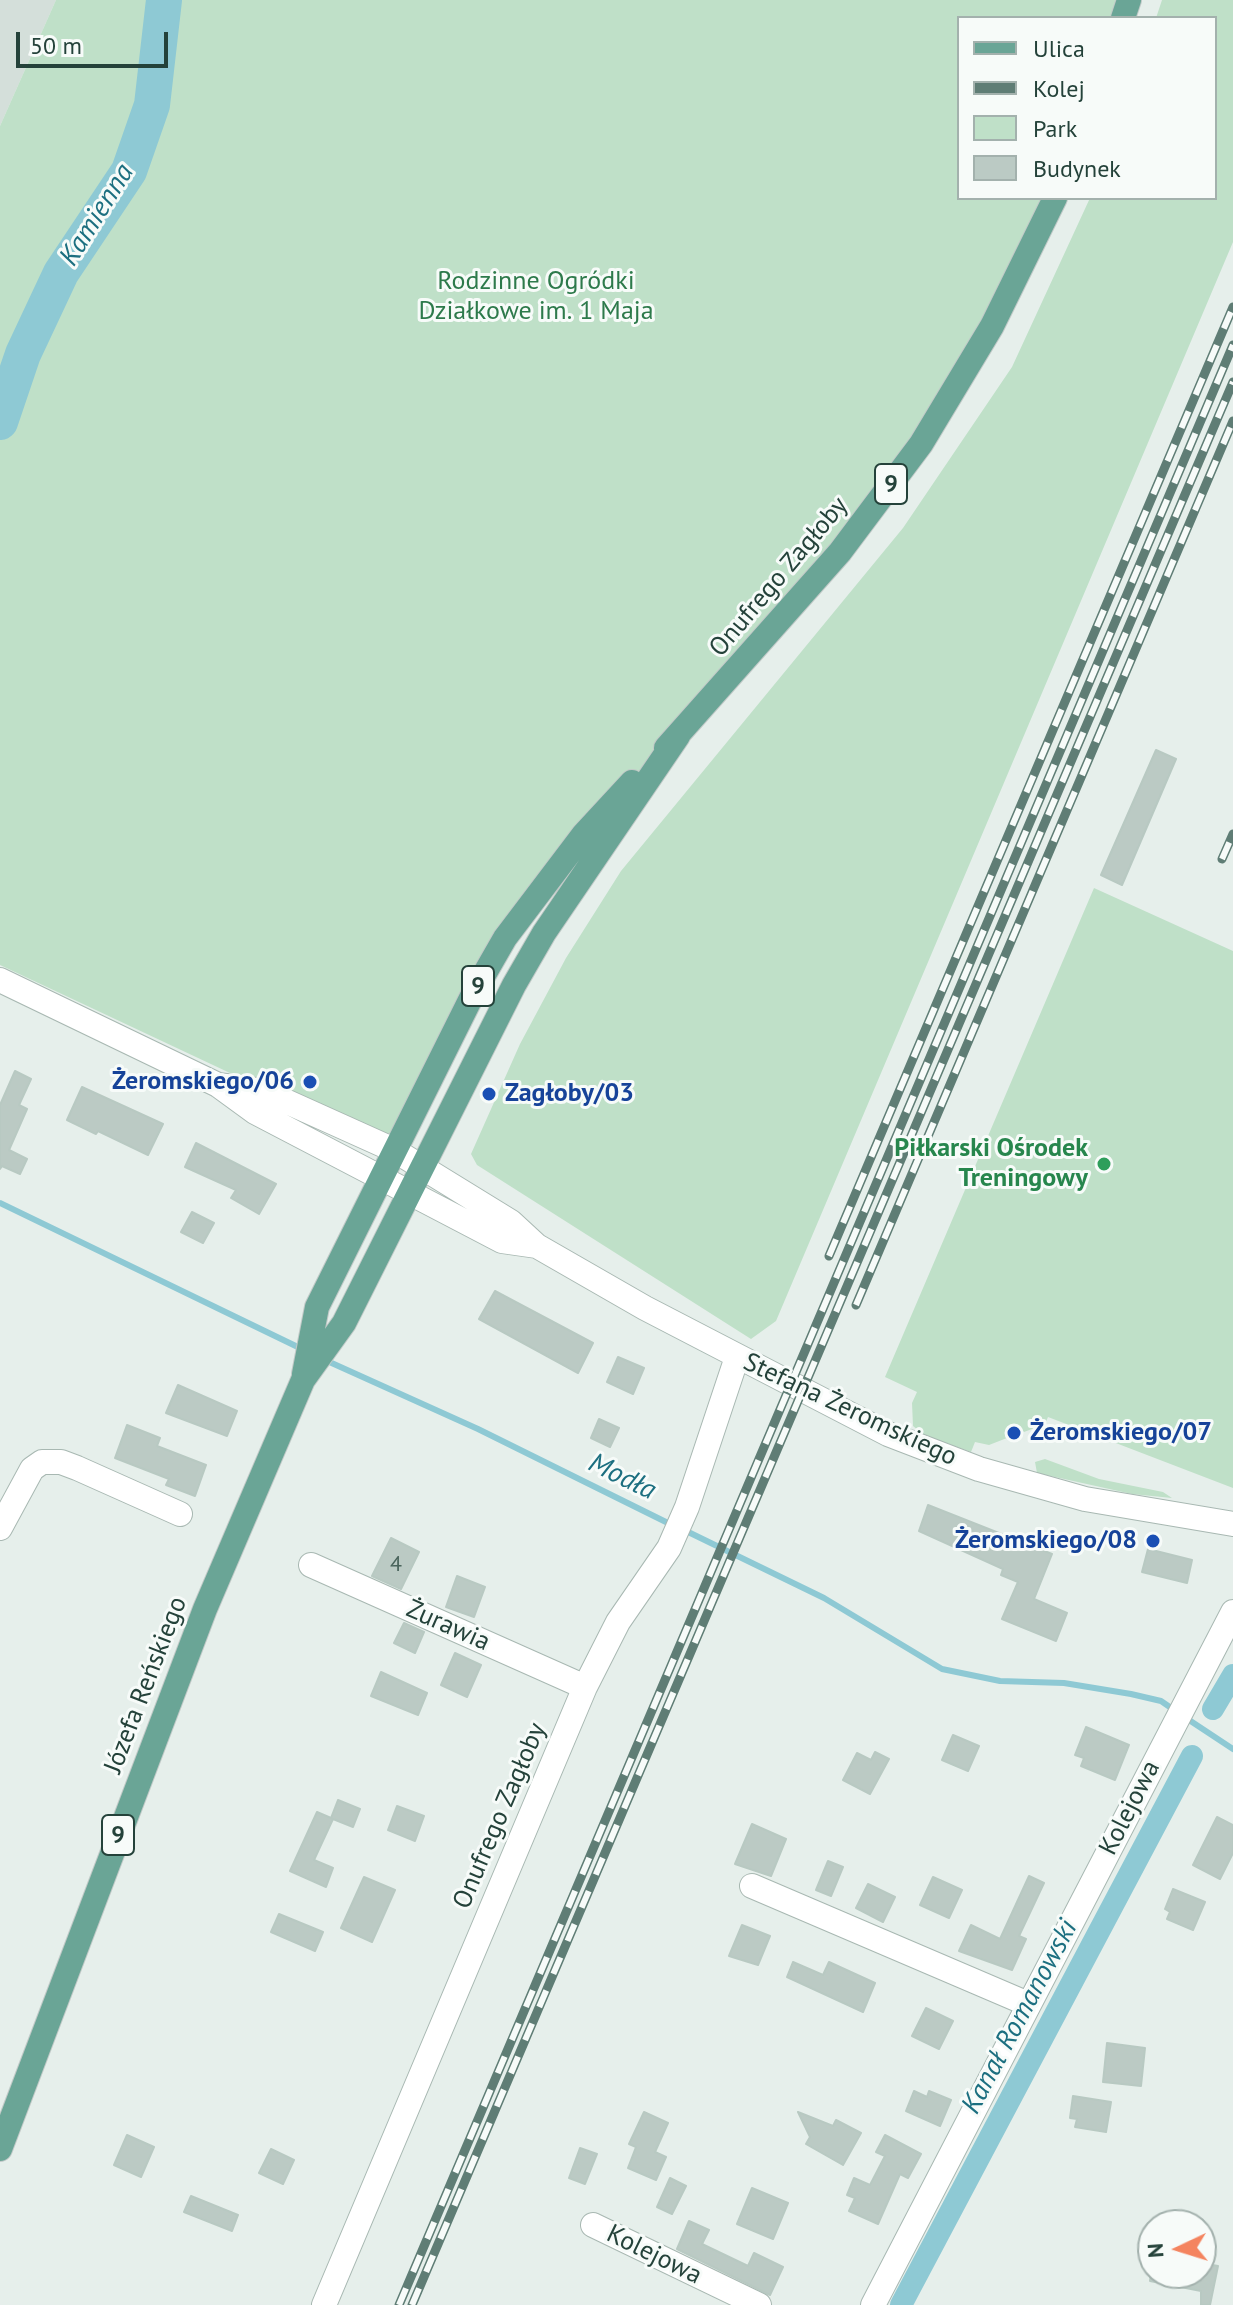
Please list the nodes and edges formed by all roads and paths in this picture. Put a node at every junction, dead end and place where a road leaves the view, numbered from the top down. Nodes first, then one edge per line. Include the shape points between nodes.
1 (1054, 200) edge
2 (678, 736) junction
3 (0, 980) edge
4 (218, 1085) junction
5 (394, 1150) junction
6 (422, 1166) junction
7 (381, 1176) junction
8 (409, 1192) junction
9 (537, 1246) junction
10 (737, 1357) junction
11 (303, 1380) junction
12 (180, 1514) dead end
13 (1233, 1524) edge
14 (0, 1528) edge
15 (311, 1565) dead end
16 (1233, 1612) edge
17 (585, 1687) junction
18 (752, 1886) dead end
19 (1028, 2004) junction
20 (5, 2118) edge
21 (0, 2149) edge
22 (593, 2225) dead end
23 (324, 2305) edge
24 (759, 2305) edge
25 (873, 2305) edge

1 - 2 main road, Onufrego Zagłoby / 9 via 992,326 921,444 840,552
2 - 5 main road, Onufrego Zagłoby / 9 via 583,835 505,938
2 - 6 main road, Onufrego Zagłoby / 9 via 544,933
3 - 4 street, Stefana Żeromskiego
4 - 5 street, Stefana Żeromskiego via 263,1091
4 - 7 street, Stefana Żeromskiego via 255,1112
5 - 6 street, Stefana Żeromskiego
5 - 7 main road, Józefa Reńskiego / 9
6 - 8 main road, Józefa Reńskiego / 9
6 - 9 street, Stefana Żeromskiego via 511,1222
7 - 8 street, Stefana Żeromskiego
7 - 11 main road, Józefa Reńskiego / 9 via 317,1307
8 - 9 street, Stefana Żeromskiego via 502,1241
8 - 11 main road, Józefa Reńskiego / 9 via 344,1323
9 - 10 street, Stefana Żeromskiego
10 - 13 street, Stefana Żeromskiego via 888,1434 979,1469 1085,1499
10 - 17 street, Onufrego Zagłoby via 669,1548 618,1622
11 - 20 main road, Józefa Reńskiego / 9 via 205,1609
12 - 14 street via 77,1468 42,1462 32,1469
15 - 17 street, Żurawia
16 - 19 street, Kolejowa
17 - 23 street, Onufrego Zagłoby
18 - 19 street
19 - 25 street, Kolejowa
20 - 21 main road, Józefa Reńskiego / 9
22 - 24 street, Kolejowa

